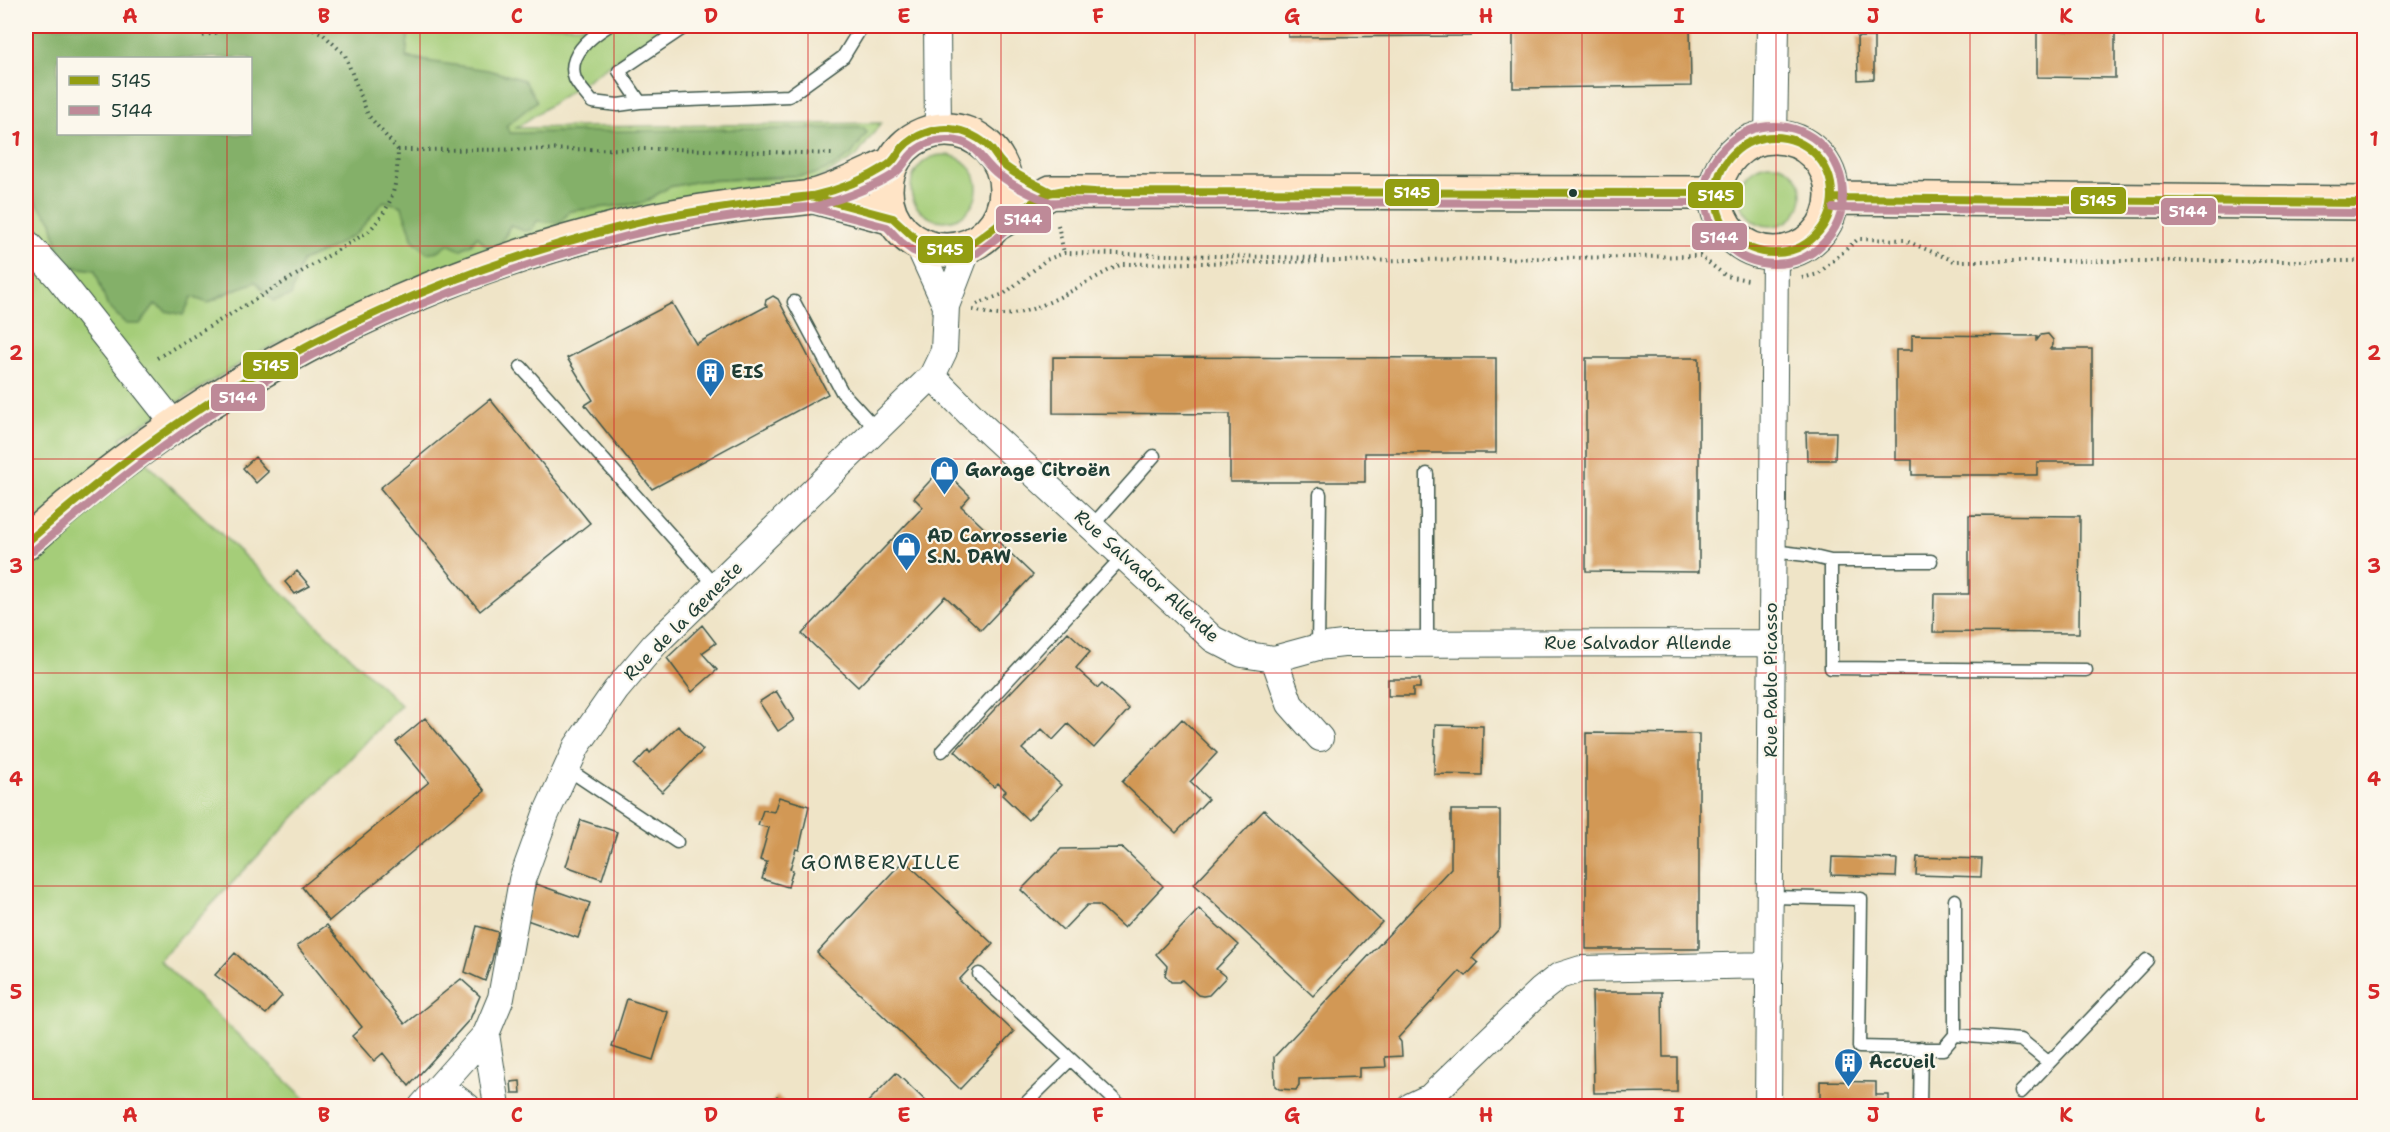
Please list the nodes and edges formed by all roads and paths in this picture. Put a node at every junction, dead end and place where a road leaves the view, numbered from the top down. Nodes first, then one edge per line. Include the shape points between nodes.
1 (188, 26) edge
2 (244, 26) edge
3 (308, 26) edge
4 (608, 26) edge
5 (686, 26) edge
6 (862, 26) edge
7 (937, 26) edge
8 (1773, 26) edge
9 (640, 102) junction
10 (938, 130) junction
11 (1771, 137) junction
12 (398, 150) junction
13 (1000, 162) junction
14 (891, 164) junction
15 (846, 183) junction
16 (1051, 192) junction
17 (1715, 193) junction
18 (812, 196) junction
19 (1833, 198) junction
20 (2364, 203) edge
21 (893, 218) junction
22 (995, 225) junction
23 (26, 242) edge
24 (916, 242) junction
25 (969, 246) junction
26 (1378, 260) junction
27 (2364, 261) edge
28 (1775, 270) junction
29 (794, 302) dead end
30 (946, 306) junction
31 (522, 367) dead end
32 (134, 372) junction
33 (932, 376) junction
34 (175, 425) junction
35 (877, 430) junction
36 (1154, 456) dead end
37 (1427, 474) dead end
38 (1320, 494) dead end
39 (1092, 526) junction
40 (26, 543) edge
41 (1772, 551) junction
42 (1124, 556) junction
43 (1831, 561) junction
44 (1931, 561) dead end
45 (716, 586) junction
46 (1772, 643) junction
47 (1427, 644) junction
48 (1318, 647) junction
49 (1274, 659) junction
50 (2086, 670) dead end
51 (1320, 738) dead end
52 (942, 751) dead end
53 (566, 768) junction
54 (677, 842) dead end
55 (1770, 897) junction
56 (1955, 900) dead end
57 (2148, 960) dead end
58 (1770, 965) junction
59 (979, 974) dead end
60 (486, 1034) junction
61 (1954, 1035) junction
62 (1921, 1048) junction
63 (1071, 1060) junction
64 (2048, 1062) junction
65 (441, 1087) junction
66 (2021, 1092) dead end
67 (422, 1107) edge
68 (466, 1107) edge
69 (497, 1107) edge
70 (1023, 1107) edge
71 (1120, 1107) edge
72 (1412, 1107) edge
73 (1768, 1107) edge
74 (1920, 1107) edge

1 - 2 path via 202,36
3 - 12 path via 323,34 345,56 368,115
4 - 9 lane via 589,38 581,49 574,64 575,78 592,102
5 - 9 lane via 619,71
6 - 9 lane via 843,57 789,96
7 - 10 street
8 - 11 street
10 - 13 main road via 967,133 992,150
10 - 14 main road via 919,136
11 - 17 main road via 1751,142 1732,154 1720,172
11 - 19 main road via 1795,141 1815,153 1828,174
12 - 15 path via 672,149 837,154
12 - 32 path via 395,191 368,232
13 - 16 main road
13 - 22 main road via 1006,194
14 - 15 main road
14 - 21 main road via 886,191
15 - 18 main road
16 - 17 main road
16 - 22 main road
17 - 28 main road via 1717,209 1732,237 1759,253
18 - 21 main road
18 - 34 main road via 626,226 500,263 337,330 242,381
19 - 20 main road
19 - 28 main road via 1821,231
21 - 24 main road
22 - 25 main road
23 - 32 street
24 - 25 main road via 933,249
24 - 30 street
25 - 30 street
26 - 28 path via 1700,256 1726,276
26 - 30 path via 1122,264 1042,306 1002,315
26 - 30 path via 1064,253 1046,260 1004,294 974,305
27 - 28 path via 1954,261 1904,240 1858,239 1818,273
28 - 41 street, Rue Pablo Picasso
29 - 35 lane via 842,392
30 - 33 street via 944,351
31 - 45 lane
32 - 34 street
33 - 35 street, Rue de la Geneste
33 - 39 street, Rue Salvador Allende
34 - 40 main road via 109,472
35 - 45 street, Rue de la Geneste
36 - 39 lane
37 - 47 lane
38 - 48 lane
39 - 42 street, Rue Salvador Allende
41 - 43 lane
41 - 46 street, Rue Pablo Picasso
42 - 49 street, Rue Salvador Allende via 1212,639 1242,654
42 - 52 lane
43 - 44 lane
43 - 50 lane via 1831,668
45 - 53 street, Rue de la Geneste via 655,644 616,690
46 - 47 street, Rue Salvador Allende
46 - 55 street, Rue Pablo Picasso
47 - 48 street, Rue Salvador Allende
48 - 49 street, Rue Salvador Allende
49 - 51 street via 1290,704
53 - 54 lane
53 - 60 street, Rue de la Geneste via 522,880 501,998
55 - 58 street, Rue Pablo Picasso
55 - 62 lane via 1861,899 1859,1047
56 - 61 lane
57 - 64 lane
58 - 72 street via 1581,969 1559,976 1430,1096
58 - 73 street, Rue Pablo Picasso
59 - 63 lane
60 - 65 street, Rue de la Geneste
60 - 69 street
61 - 62 lane via 1943,1049
61 - 64 lane via 2021,1040
62 - 74 lane
63 - 70 lane
63 - 71 lane
64 - 66 lane
65 - 67 street, Rue de la Geneste
65 - 68 street

